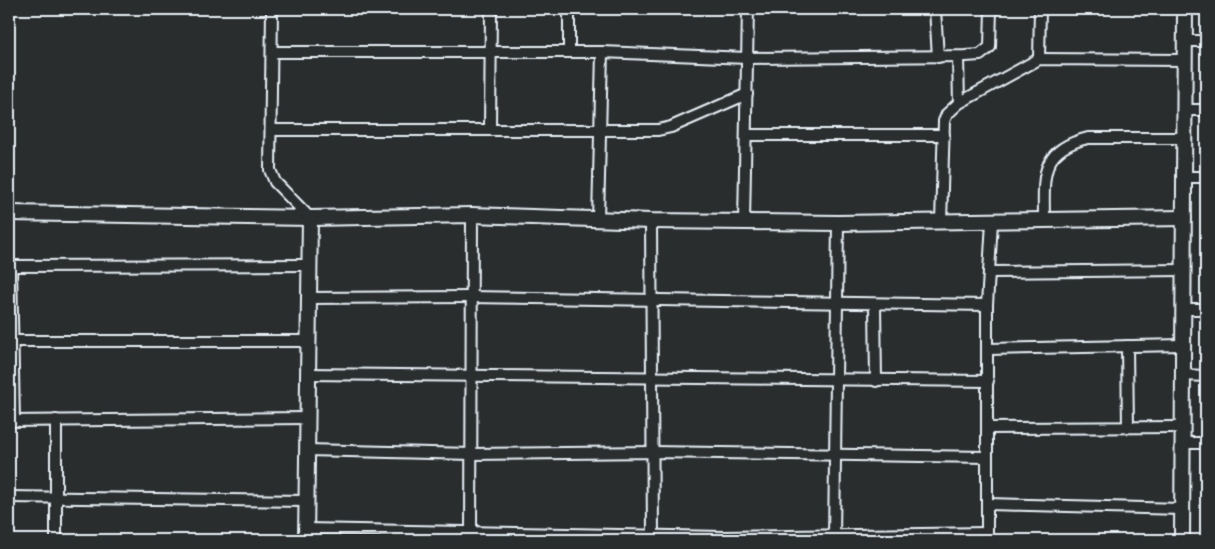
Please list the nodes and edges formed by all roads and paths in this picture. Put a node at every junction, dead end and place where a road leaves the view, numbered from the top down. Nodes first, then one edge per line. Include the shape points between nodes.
1 (272, 9) edge
2 (491, 9) edge
3 (570, 9) edge
4 (748, 9) edge
5 (935, 9) edge
6 (991, 9) edge
7 (1040, 9) edge
8 (1185, 9) edge
9 (1206, 41) edge
10 (1185, 42) junction
11 (273, 52) junction
12 (491, 52) junction
13 (569, 52) junction
14 (602, 52) junction
15 (958, 56) junction
16 (938, 57) junction
17 (747, 58) junction
18 (1039, 59) junction
19 (1184, 60) junction
20 (747, 94) junction
21 (958, 103) junction
22 (1184, 110) junction
23 (1206, 110) edge
24 (490, 129) junction
25 (601, 129) junction
26 (271, 130) junction
27 (746, 135) junction
28 (944, 135) junction
29 (1184, 138) junction
30 (1184, 177) junction
31 (1206, 178) edge
32 (9, 213) edge
33 (472, 215) junction
34 (310, 218) junction
35 (1184, 218) junction
36 (598, 219) junction
37 (650, 221) junction
38 (1044, 221) junction
39 (744, 222) junction
40 (838, 222) junction
41 (941, 222) junction
42 (992, 222) junction
43 (307, 265) junction
44 (10, 266) edge
45 (1184, 270) junction
46 (989, 272) junction
47 (307, 298) junction
48 (471, 298) junction
49 (651, 302) junction
50 (836, 303) junction
51 (875, 304) junction
52 (987, 305) junction
53 (1183, 309) junction
54 (1206, 309) edge
55 (14, 341) junction
56 (307, 341) junction
57 (1182, 345) junction
58 (1128, 346) junction
59 (988, 349) junction
60 (307, 374) junction
61 (1183, 375) junction
62 (1206, 376) edge
63 (472, 377) junction
64 (652, 379) junction
65 (836, 381) junction
66 (876, 381) junction
67 (988, 381) junction
68 (306, 418) junction
69 (56, 420) junction
70 (11, 421) edge
71 (1128, 427) junction
72 (1184, 427) junction
73 (987, 428) junction
74 (1184, 443) junction
75 (1206, 443) edge
76 (306, 450) junction
77 (652, 452) junction
78 (472, 454) junction
79 (836, 456) junction
80 (987, 458) junction
81 (9, 498) edge
82 (56, 498) junction
83 (306, 501) junction
84 (988, 504) junction
85 (1182, 509) junction
86 (653, 534) junction
87 (306, 535) edge
88 (471, 537) edge
89 (569, 537) edge
90 (834, 537) edge
91 (987, 537) edge
92 (724, 539) edge
93 (56, 540) edge
94 (1182, 540) edge

1 - 11 street
2 - 12 street
3 - 13 street
4 - 17 street
5 - 16 street
6 - 15 street via 990,46 980,55
7 - 18 street
8 - 10 street
9 - 10 street
10 - 19 street
11 - 12 street
11 - 26 street
12 - 13 street
12 - 24 street
13 - 14 street
14 - 17 street
14 - 25 street
15 - 16 street
15 - 21 street
16 - 17 street
17 - 20 street
18 - 19 street
18 - 21 street
19 - 22 street
20 - 25 street via 671,128
20 - 27 street
21 - 28 street via 947,114
22 - 23 street
22 - 29 street
24 - 25 street
24 - 26 street
25 - 36 street
26 - 34 street via 270,170 275,182
27 - 28 street
27 - 39 street
28 - 41 street
29 - 30 street
29 - 38 street via 1088,138 1059,150 1044,171
30 - 31 street
30 - 35 street
32 - 34 street
33 - 34 street
33 - 36 street
33 - 48 street
34 - 43 street
35 - 38 street
35 - 45 street
36 - 37 street
37 - 39 street
37 - 49 street
38 - 42 street
39 - 40 street
40 - 41 street
40 - 50 street
41 - 42 street
42 - 46 street
43 - 44 street
43 - 47 street
44 - 55 street
45 - 46 street
45 - 53 street
46 - 52 street
47 - 48 street
47 - 56 street
48 - 49 street
48 - 63 street
49 - 50 street
49 - 64 street
50 - 51 street
50 - 65 street
51 - 52 street
51 - 66 street
52 - 59 street
53 - 54 street
53 - 57 street
55 - 56 street
55 - 70 street
56 - 60 street
57 - 58 street
57 - 61 street
58 - 59 street
58 - 71 street
59 - 67 street
60 - 63 street
60 - 68 street
61 - 62 street
61 - 72 street
63 - 64 street
63 - 78 street
64 - 65 street
64 - 77 street
65 - 66 street
65 - 79 street
66 - 67 street
67 - 73 street
68 - 69 street
68 - 76 street
69 - 70 street
69 - 82 street
71 - 72 street
71 - 73 street
72 - 74 street
73 - 80 street
74 - 75 street
74 - 85 street
76 - 78 street
76 - 83 street
77 - 78 street
77 - 79 street
77 - 86 street
78 - 88 street
79 - 80 street
79 - 90 street
80 - 84 street
81 - 82 street
82 - 83 street
82 - 93 street
83 - 87 street
84 - 85 street
84 - 91 street
85 - 94 street
86 - 89 street
86 - 92 street
87 - 88 street
88 - 89 street
90 - 91 street
90 - 92 street

